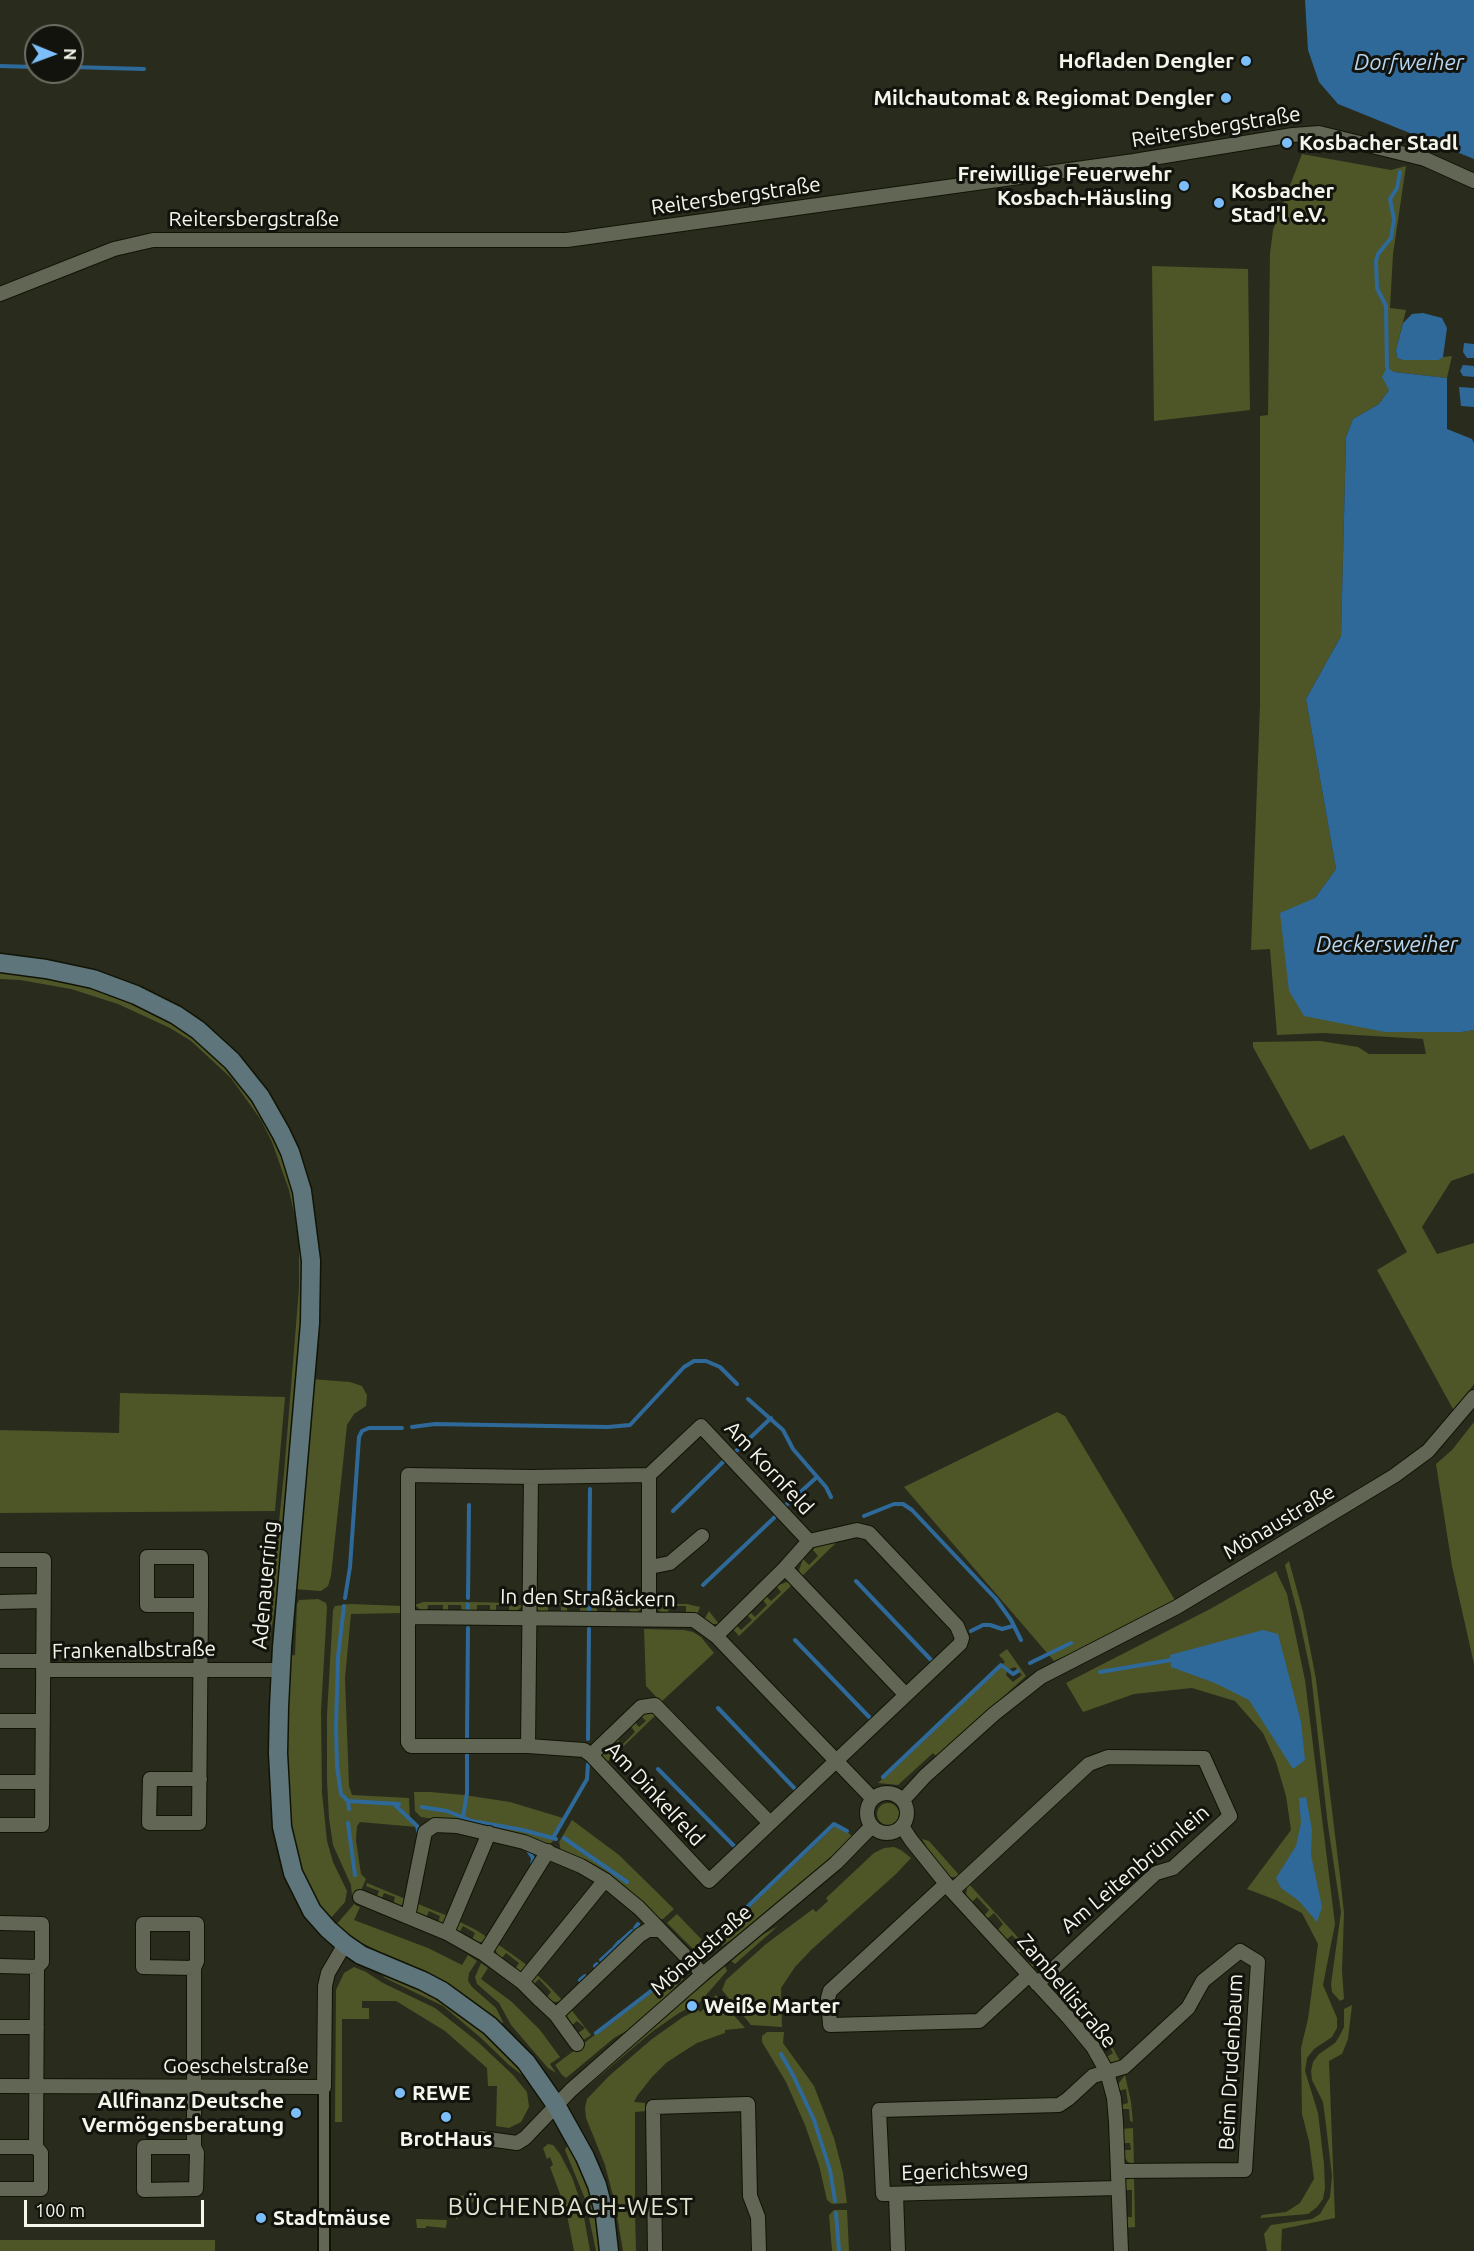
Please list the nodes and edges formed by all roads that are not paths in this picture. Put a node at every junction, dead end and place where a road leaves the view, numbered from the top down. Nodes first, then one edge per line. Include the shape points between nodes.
1 (1474, 181) edge
2 (0, 294) edge
3 (0, 963) edge
4 (1474, 1397) edge
5 (649, 1475) junction
6 (531, 1477) junction
7 (702, 1536) dead end
8 (809, 1541) junction
9 (0, 1560) edge
10 (650, 1567) junction
11 (785, 1568) junction
12 (43, 1601) junction
13 (0, 1602) edge
14 (201, 1605) junction
15 (409, 1617) junction
16 (529, 1618) junction
17 (649, 1619) junction
18 (716, 1636) junction
19 (0, 1661) edge
20 (43, 1666) junction
21 (200, 1669) junction
22 (280, 1670) junction
23 (905, 1694) junction
24 (0, 1721) edge
25 (43, 1721) junction
26 (528, 1746) junction
27 (591, 1755) junction
28 (838, 1761) junction
29 (200, 1779) junction
30 (0, 1782) edge
31 (42, 1782) junction
32 (872, 1798) junction
33 (903, 1800) junction
34 (770, 1822) junction
35 (0, 1825) edge
36 (872, 1826) junction
37 (903, 1826) junction
38 (489, 1833) junction
39 (548, 1851) junction
40 (605, 1880) junction
41 (949, 1888) junction
42 (360, 1897) dead end
43 (408, 1917) junction
44 (0, 1923) edge
45 (659, 1930) junction
46 (447, 1933) junction
47 (345, 1944) junction
48 (484, 1954) junction
49 (0, 1966) edge
50 (37, 1967) junction
51 (194, 1968) junction
52 (703, 1974) junction
53 (1033, 1979) junction
54 (522, 1982) junction
55 (556, 2015) junction
56 (0, 2027) edge
57 (37, 2027) junction
58 (577, 2044) dead end
59 (1107, 2072) junction
60 (0, 2086) edge
61 (37, 2086) junction
62 (194, 2086) junction
63 (324, 2087) junction
64 (556, 2105) junction
65 (481, 2138) dead end
66 (0, 2147) edge
67 (36, 2147) junction
68 (194, 2147) junction
69 (1118, 2171) junction
70 (1118, 2188) junction
71 (0, 2189) edge
72 (897, 2194) junction
73 (324, 2251) edge
74 (609, 2251) edge
75 (656, 2251) edge
76 (759, 2251) edge
77 (898, 2251) edge
78 (1120, 2251) edge

1 - 2 street, Reitersbergstraße via 1425,159 1337,135 1304,134 567,240 153,240 114,249
3 - 22 main road, Adenauerring via 93,979 136,994 176,1015 214,1043 246,1078 271,1113 290,1152 307,1218 311,1283
4 - 33 street, Mönaustraße via 1428,1451 1394,1476 1178,1607 1041,1677 993,1714
5 - 6 street
5 - 8 street, Am Kornfeld via 701,1426
5 - 10 street
6 - 15 street via 408,1475
6 - 16 street
7 - 10 street via 670,1563
8 - 11 street
8 - 23 street, Am Kornfeld via 864,1530 957,1626 960,1644
9 - 12 street via 44,1560
10 - 17 street
11 - 18 street
11 - 23 street
12 - 13 street
12 - 20 street
14 - 14 street via 147,1605 147,1557 201,1557
14 - 21 street
15 - 16 street, In den Straßäckern
15 - 26 street, Am Dinkelfeld via 408,1743
16 - 17 street, In den Straßäckern
16 - 26 street
17 - 18 street, In den Straßäckern via 694,1620
18 - 28 street, In den Straßäckern
19 - 20 street, Frankenalbstraße
20 - 21 street, Frankenalbstraße
20 - 25 street, Frankenalbstraße
21 - 22 street, Frankenalbstraße
21 - 29 street
22 - 47 main road, Adenauerring via 280,1792 287,1852 312,1911
23 - 28 street, Am Kornfeld
24 - 25 street
25 - 31 street, Frankenalbstraße
26 - 27 street, Am Dinkelfeld via 577,1748
27 - 34 street via 641,1707 656,1705
27 - 34 street, Am Dinkelfeld via 709,1881
28 - 32 street, In den Straßäckern
28 - 34 street, Am Dinkelfeld
29 - 29 street via 199,1823 149,1823 150,1779
30 - 31 street
31 - 35 street, Frankenalbstraße via 42,1825
32 - 33 street via 886,1793
32 - 36 street via 867,1815
33 - 37 street via 907,1818
36 - 37 street via 888,1833
36 - 52 street, Mönaustraße via 836,1863
37 - 41 street, Zambellistraße
38 - 39 street
38 - 43 street via 441,1824 425,1832
38 - 46 street
39 - 40 street
39 - 48 street
40 - 45 street
40 - 54 street
41 - 53 street, Zambellistraße
41 - 53 street via 830,1991 830,2025 979,2021
41 - 53 street, Am Leitenbrünnlein via 1089,1764 1108,1757 1204,1758 1230,1816 1173,1868 1156,1873
42 - 43 street
43 - 46 street
44 - 50 street via 42,1924 42,1962
45 - 52 street
45 - 55 street via 640,1935
46 - 48 street
47 - 63 street, Goeschelstraße via 325,1986
47 - 64 main road, Adenauerring via 442,1991 490,2025 526,2062
48 - 54 street
49 - 50 street
50 - 57 street
51 - 51 street via 143,1967 143,1924 197,1924
51 - 62 street
52 - 64 street, Mönaustraße
53 - 59 street, Zambellistraße via 1093,2047
54 - 55 street
55 - 58 street
56 - 57 street
57 - 61 street
59 - 69 street, Zambellistraße via 1115,2106
59 - 69 street, Beim Drudenbaum via 1126,2065 1188,2008 1203,1981 1240,1951 1258,1962 1245,2170
59 - 72 street, Egerichtsweg via 1093,2076 1059,2104 879,2110 883,2194
60 - 61 street, Goeschelstraße
61 - 62 street, Goeschelstraße
61 - 67 street
62 - 63 street, Goeschelstraße
62 - 68 street
63 - 73 street
64 - 65 street, Mönaustraße via 517,2143
64 - 74 main road, Adenauerring via 597,2185
66 - 67 street
67 - 71 street via 41,2153 41,2189
68 - 68 street via 196,2189 144,2190 144,2147
69 - 70 street, Zambellistraße
70 - 72 street, Egerichtsweg
70 - 78 street, Zambellistraße
72 - 77 street
75 - 76 street via 653,2108 748,2104 750,2196 758,2217

